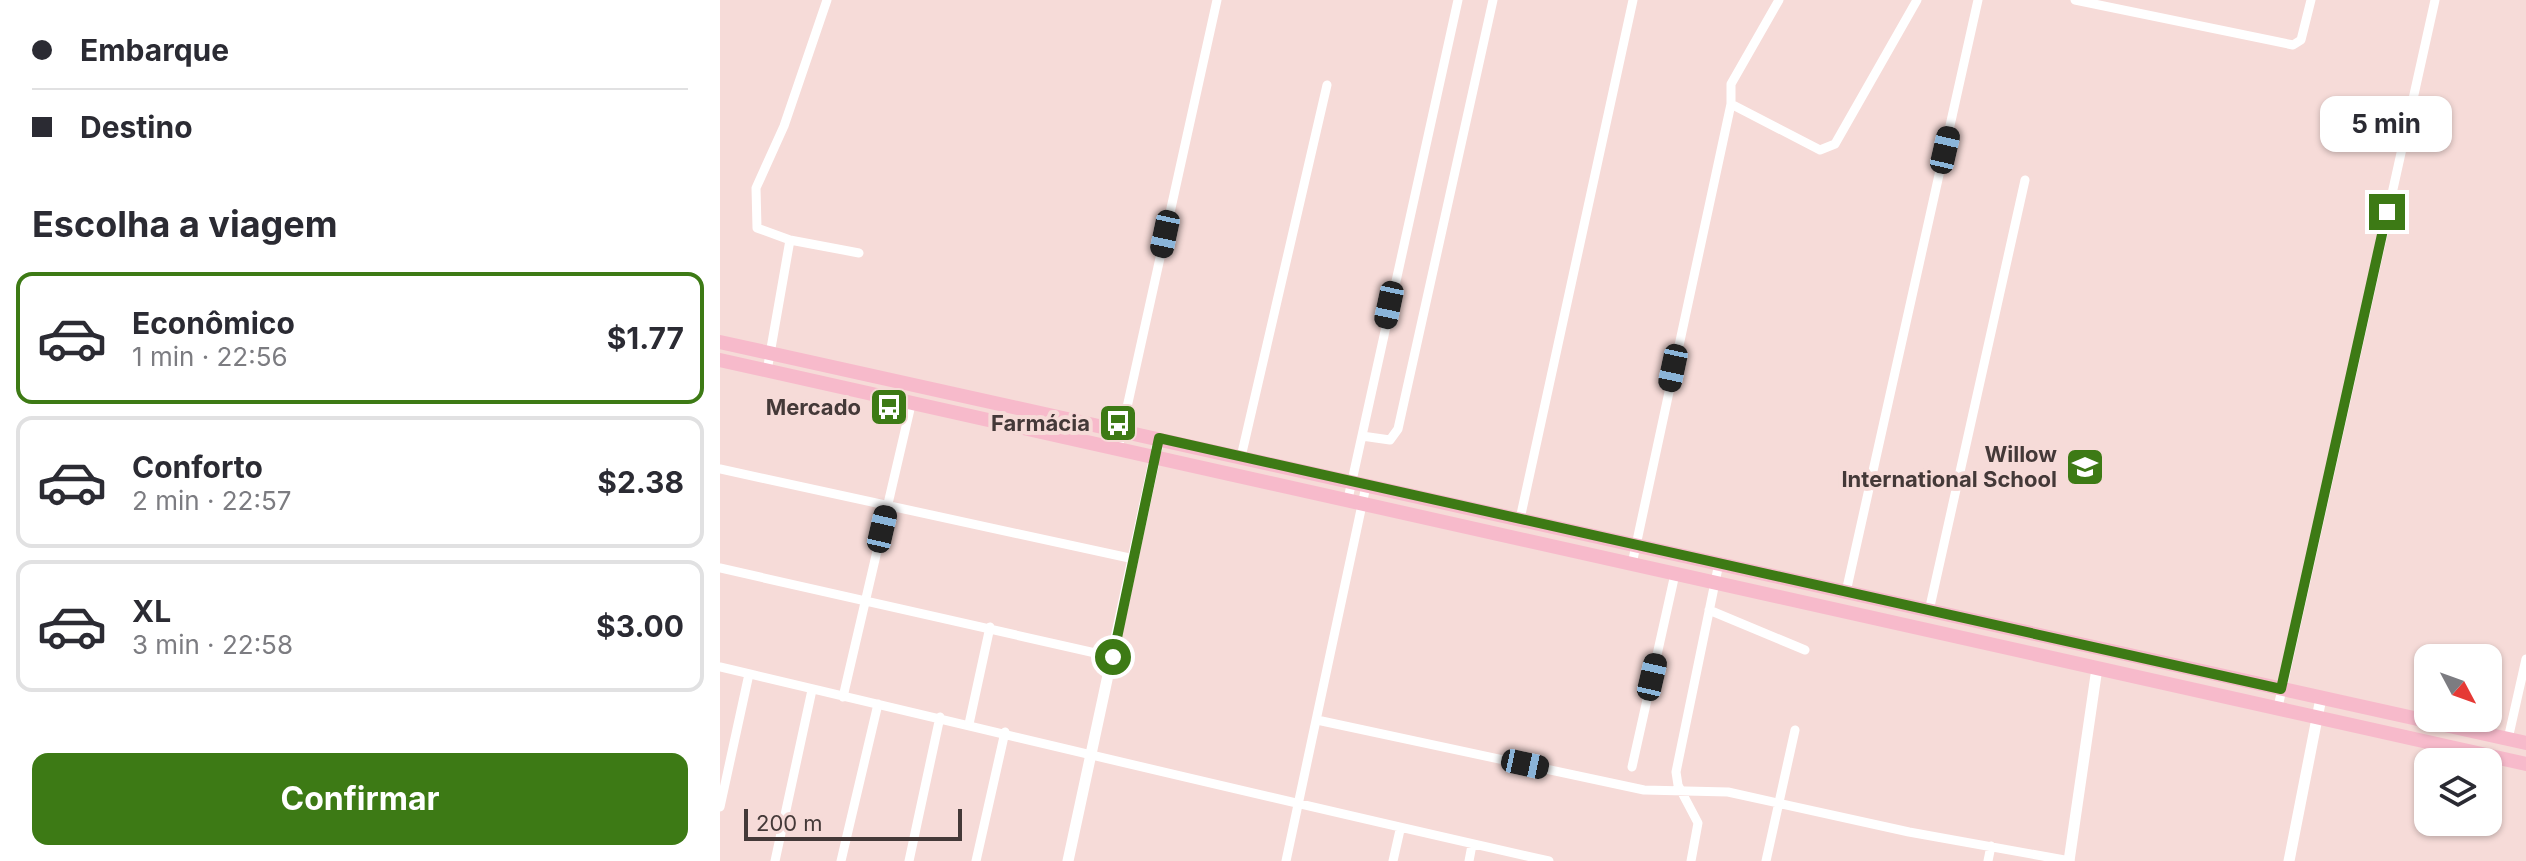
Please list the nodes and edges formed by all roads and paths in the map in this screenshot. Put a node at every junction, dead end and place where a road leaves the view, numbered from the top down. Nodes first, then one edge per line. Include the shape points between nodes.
1 (827, 0) edge
2 (1217, 0) edge
3 (1458, 0) edge
4 (1493, 0) edge
5 (1633, 0) edge
6 (1779, 0) edge
7 (1917, 0) edge
8 (1978, 0) edge
9 (2075, 0) edge
10 (2311, 0) edge
11 (2435, 0) edge
12 (1327, 85) dead end
13 (1731, 104) junction
14 (2025, 180) dead end
15 (790, 240) junction
16 (859, 253) dead end
17 (720, 342) edge
18 (769, 353) junction
19 (720, 360) edge
20 (767, 371) junction
21 (911, 405) junction
22 (1123, 431) junction
23 (1362, 436) junction
24 (1159, 438) junction
25 (1118, 448) junction
26 (1241, 457) junction
27 (1154, 459) junction
28 (720, 469) edge
29 (1350, 482) junction
30 (1366, 486) junction
31 (1356, 501) junction
32 (887, 505) junction
33 (1520, 519) junction
34 (1634, 544) junction
35 (1134, 559) junction
36 (1719, 563) junction
37 (1632, 564) junction
38 (720, 568) edge
39 (1675, 574) junction
40 (1716, 583) junction
41 (1846, 592) junction
42 (865, 600) junction
43 (1709, 610) junction
44 (1929, 611) junction
45 (990, 627) junction
46 (1805, 650) dead end
47 (1113, 657) junction
48 (2526, 659) edge
49 (720, 667) edge
50 (2097, 668) junction
51 (749, 674) junction
52 (2281, 689) junction
53 (812, 690) junction
54 (843, 697) junction
55 (2321, 698) junction
56 (878, 704) junction
57 (2278, 707) junction
58 (940, 717) junction
59 (2318, 718) junction
60 (1317, 720) junction
61 (969, 724) junction
62 (1795, 730) dead end
63 (1005, 732) junction
64 (2508, 739) junction
65 (2526, 743) edge
66 (1092, 754) junction
67 (2526, 764) edge
68 (1632, 767) dead end
69 (1681, 790) junction
70 (1779, 802) junction
71 (1298, 806) junction
72 (720, 807) edge
73 (1400, 830) junction
74 (1472, 845) junction
75 (1991, 846) junction
76 (775, 861) edge
77 (841, 861) edge
78 (909, 861) edge
79 (976, 861) edge
80 (1068, 861) edge
81 (1286, 861) edge
82 (1393, 861) edge
83 (1469, 861) edge
84 (1547, 861) edge
85 (1691, 861) edge
86 (1766, 861) edge
87 (1988, 861) edge
88 (2070, 861) edge
89 (2289, 861) edge

1 - 15 street via 784,126 756,188 757,228
2 - 22 street
3 - 23 street
4 - 23 street via 1398,429 1390,440
5 - 33 street
6 - 13 street via 1731,84
7 - 13 street via 1828,149 1820,150
8 - 41 street
9 - 10 street via 2293,45 2301,40
11 - 52 street
12 - 26 street
13 - 34 street
14 - 44 street
15 - 16 street
15 - 18 street
17 - 18 highway
18 - 20 street
18 - 22 highway
19 - 20 highway
20 - 21 highway
21 - 25 highway
21 - 32 street
22 - 24 highway
22 - 25 street
23 - 29 street
24 - 26 highway
24 - 27 street
25 - 27 highway
26 - 29 highway
27 - 31 highway
27 - 35 street
28 - 32 street
29 - 30 highway
29 - 31 street
30 - 31 street
30 - 33 highway
31 - 37 highway
31 - 60 street
32 - 35 street
32 - 42 street
33 - 34 highway
34 - 36 highway
34 - 37 street
35 - 47 street
36 - 40 street
36 - 41 highway
37 - 39 highway
38 - 42 street
39 - 40 highway
39 - 68 street
40 - 43 street
40 - 50 highway
41 - 44 highway
42 - 45 street
42 - 54 street
43 - 46 street
43 - 69 street via 1682,731 1676,772
44 - 52 highway
45 - 47 street
45 - 61 street
47 - 66 street
48 - 64 street
49 - 51 street
50 - 57 highway
50 - 88 street
51 - 53 street
51 - 72 street
52 - 55 highway
52 - 57 street
53 - 54 street
53 - 76 street
54 - 56 street
55 - 59 street
55 - 64 highway
56 - 58 street
56 - 77 street
57 - 59 highway
58 - 61 street
58 - 78 street
59 - 67 highway
59 - 89 street
60 - 69 street via 1644,790
60 - 71 street
61 - 63 street
62 - 70 street
63 - 66 street
63 - 79 street
64 - 65 highway
66 - 71 street
66 - 80 street
69 - 70 street
69 - 85 street via 1698,823
70 - 75 street
70 - 86 street
71 - 73 street
71 - 81 street
73 - 74 street
73 - 82 street
74 - 83 street
74 - 84 street
75 - 87 street
75 - 88 street

